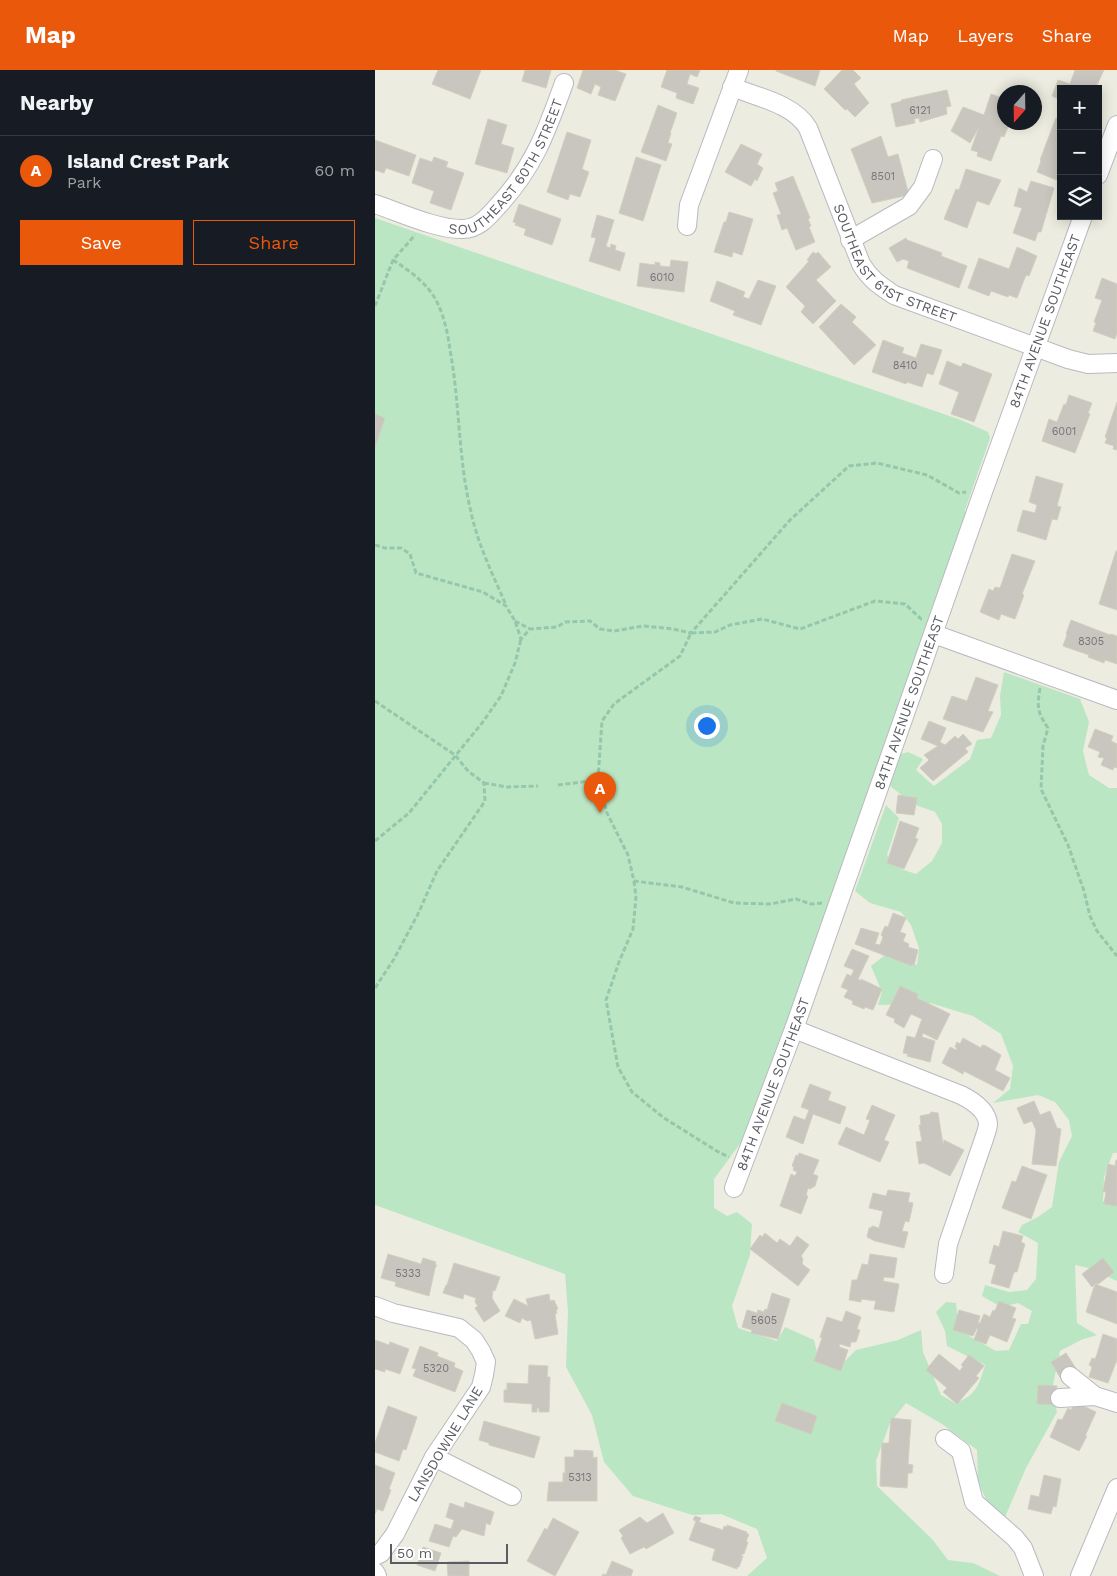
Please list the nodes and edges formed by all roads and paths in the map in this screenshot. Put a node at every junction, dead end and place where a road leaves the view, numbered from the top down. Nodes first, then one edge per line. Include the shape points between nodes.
1 (739, 70) edge
2 (564, 83) dead end
3 (732, 87) junction
4 (1117, 124) edge
5 (933, 159) dead end
6 (1102, 164) edge
7 (375, 204) edge
8 (1082, 220) edge
9 (425, 221) junction
10 (687, 226) dead end
11 (850, 240) junction
12 (393, 260) junction
13 (375, 306) edge
14 (1035, 347) junction
15 (1117, 363) edge
16 (984, 489) junction
17 (375, 545) edge
18 (506, 606) junction
19 (921, 619) dead end
20 (515, 621) junction
21 (530, 629) junction
22 (691, 633) junction
23 (934, 634) junction
24 (521, 639) junction
25 (1041, 682) dead end
26 (1117, 700) edge
27 (375, 701) edge
28 (455, 755) junction
29 (598, 780) junction
30 (484, 783) junction
31 (558, 785) dead end
32 (538, 786) dead end
33 (375, 841) edge
34 (634, 881) junction
35 (839, 903) junction
36 (1117, 956) edge
37 (375, 988) edge
38 (794, 1029) junction
39 (743, 1163) junction
40 (734, 1188) dead end
41 (944, 1274) dead end
42 (375, 1306) edge
43 (1070, 1376) dead end
44 (1095, 1396) junction
45 (1060, 1398) dead end
46 (1117, 1403) edge
47 (945, 1439) dead end
48 (434, 1457) junction
49 (1117, 1488) edge
50 (512, 1496) dead end
51 (375, 1556) edge
52 (375, 1572) edge
53 (377, 1576) edge
54 (1034, 1576) edge
55 (1080, 1576) edge

1 - 3 street
2 - 9 street, SOUTHEAST 60TH STREET via 531,164 483,222 464,230
3 - 10 street via 689,205
3 - 11 street, SOUTHEAST 61ST STREET via 779,106 803,120
4 - 6 street
5 - 11 street via 923,187 909,206
7 - 9 street, SOUTHEAST 60TH STREET
8 - 14 street, 84TH AVENUE SOUTHEAST
9 - 12 path
11 - 14 street, SOUTHEAST 61ST STREET via 869,277 894,295
12 - 13 path
12 - 18 path via 416,275 437,301 448,335 456,378 471,513
14 - 15 street, SOUTHEAST 61ST STREET via 1088,364
14 - 16 street, 84TH AVENUE SOUTHEAST
16 - 22 path via 959,493 927,475 877,463 849,466 790,520
16 - 23 street, 84TH AVENUE SOUTHEAST
17 - 18 path via 401,548 410,554 416,573 483,592
18 - 20 path
19 - 22 path via 905,604 875,601 800,629 762,619 730,625 715,632
20 - 21 path
20 - 24 path
21 - 22 path via 590,621 601,629 614,631 643,626
21 - 24 path
22 - 29 path via 680,656 615,704 602,721
23 - 26 street
23 - 35 street, 84TH AVENUE SOUTHEAST
24 - 28 path via 501,696
25 - 36 path via 1037,705 1048,728 1043,746 1041,789 1068,845 1090,916 1097,931
27 - 28 path
28 - 30 path
28 - 33 path via 409,813
29 - 31 path
29 - 34 path via 607,813 628,855
30 - 32 path
30 - 37 path via 485,801 437,871 418,914
34 - 35 path via 682,887 734,902 770,904 796,899 811,904
34 - 39 path via 633,929 606,1000 618,1067 632,1092 664,1118 720,1153
35 - 38 street, 84TH AVENUE SOUTHEAST
38 - 39 street, 84TH AVENUE SOUTHEAST
38 - 41 street via 961,1095 981,1108 988,1123 948,1244
39 - 40 street, 84TH AVENUE SOUTHEAST
42 - 48 street, LANSDOWNE LANE via 459,1328 474,1340 481,1351 485,1375 481,1386
43 - 44 street
44 - 45 street
44 - 46 street
47 - 54 street via 961,1451 974,1502 1015,1538 1023,1548
48 - 50 street
48 - 51 street, LANSDOWNE LANE via 395,1534
49 - 55 street
52 - 53 street

